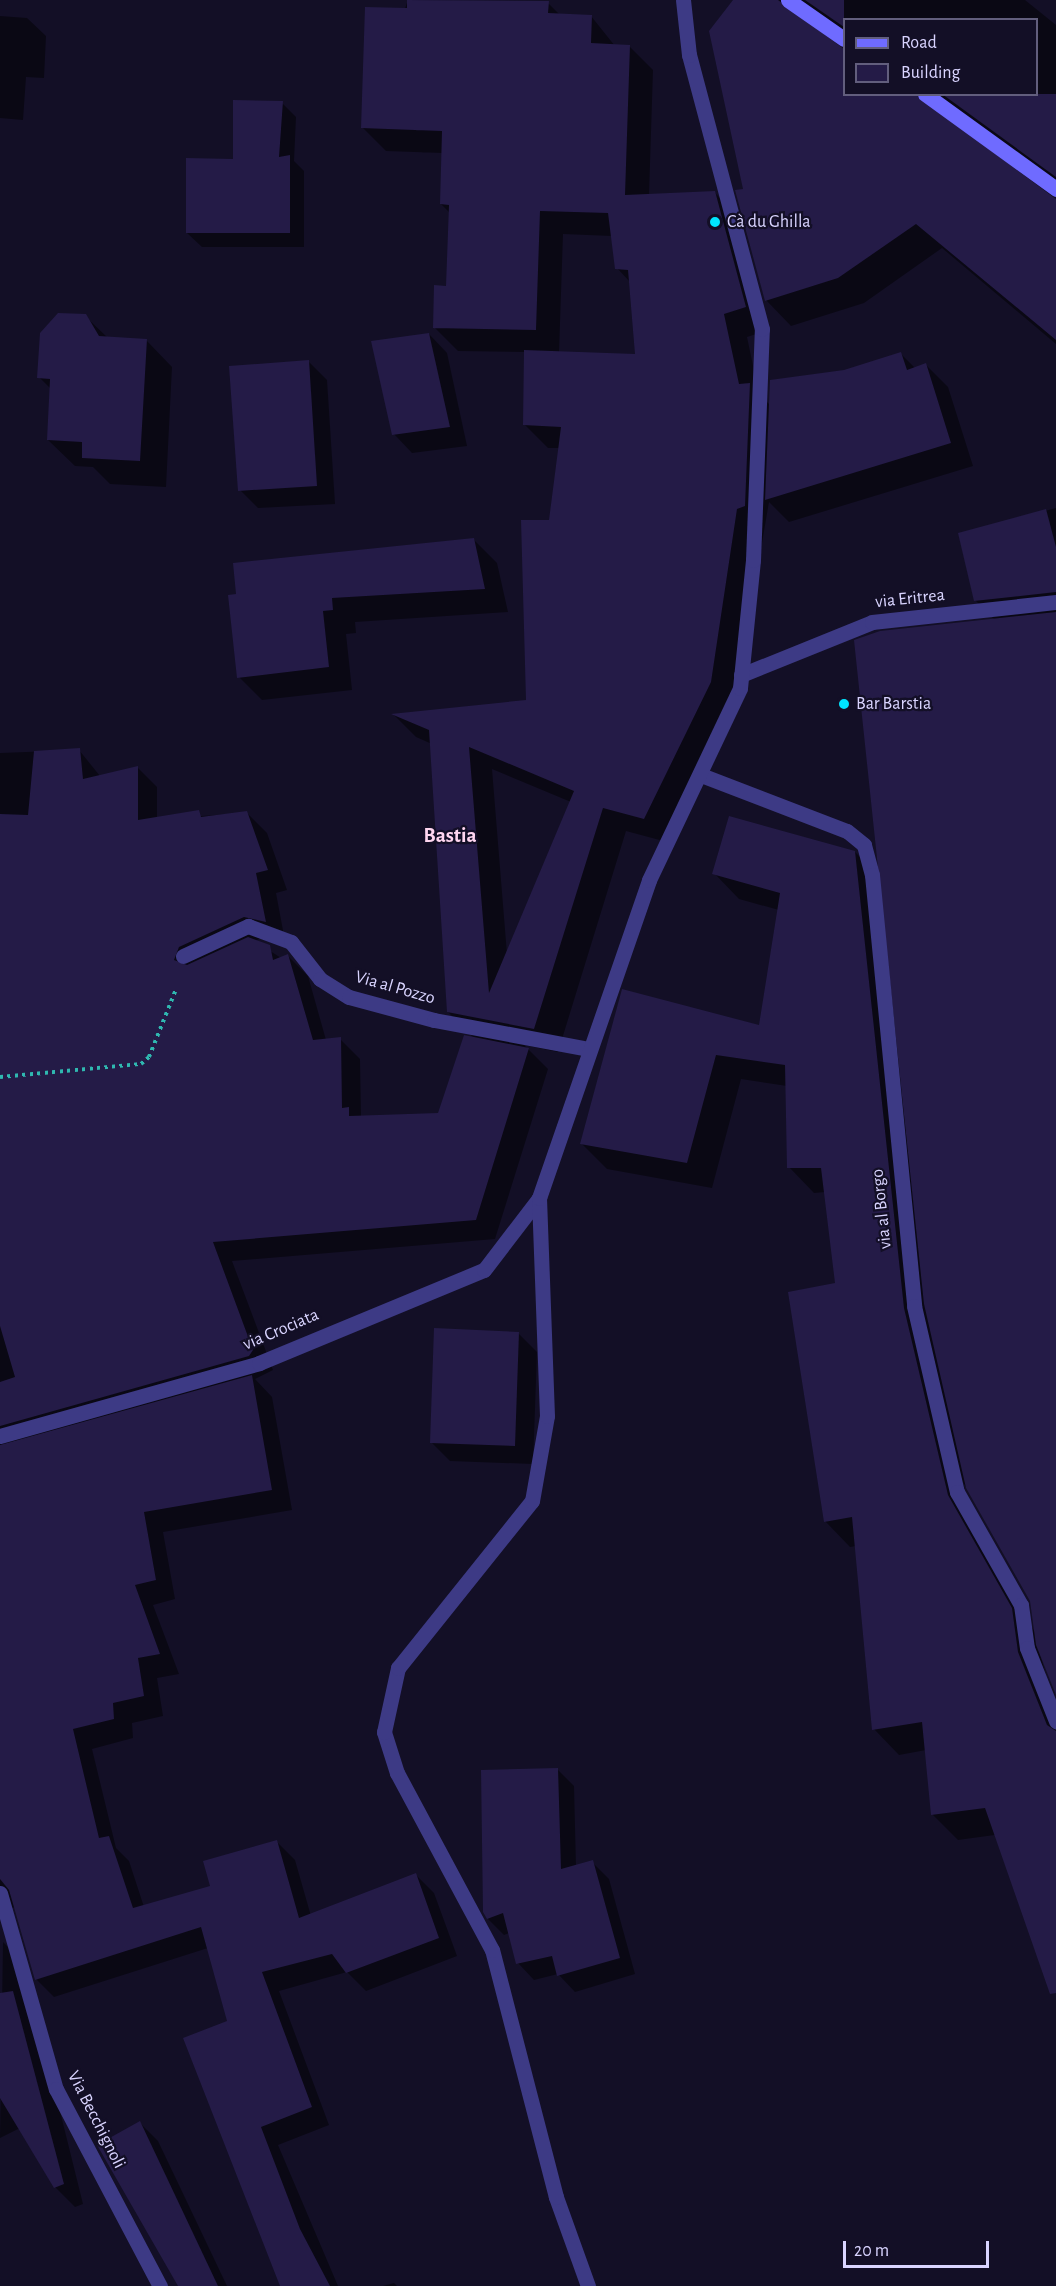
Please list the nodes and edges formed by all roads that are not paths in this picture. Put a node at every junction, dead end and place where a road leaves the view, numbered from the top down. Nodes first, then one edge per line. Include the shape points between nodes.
1 (682, 0) edge
2 (788, 0) edge
3 (843, 38) edge
4 (928, 96) edge
5 (1056, 189) edge
6 (1056, 602) edge
7 (741, 675) junction
8 (701, 775) junction
9 (183, 956) road end
10 (589, 1050) junction
11 (539, 1198) junction
12 (0, 1436) edge
13 (1056, 1721) edge
14 (0, 1893) edge
15 (160, 2286) edge
16 (588, 2286) edge

1 - 7 street via 689,55 762,329 753,560
2 - 3 main road
4 - 5 main road
6 - 7 street, via Eritrea via 872,622
7 - 8 street
8 - 10 street via 649,880
8 - 13 street, via al Borgo via 847,831 864,845 872,875 914,1306 957,1492 1021,1605 1027,1648
9 - 10 street, Via al Pozzo via 248,926 291,942 320,979 350,997 434,1020
10 - 11 street
11 - 12 street, via Crociata via 484,1270 259,1363
11 - 16 street via 547,1416 532,1501 398,1668 384,1732 397,1773 492,1950 556,2197
14 - 15 street, Via Becchignoli via 56,2089

